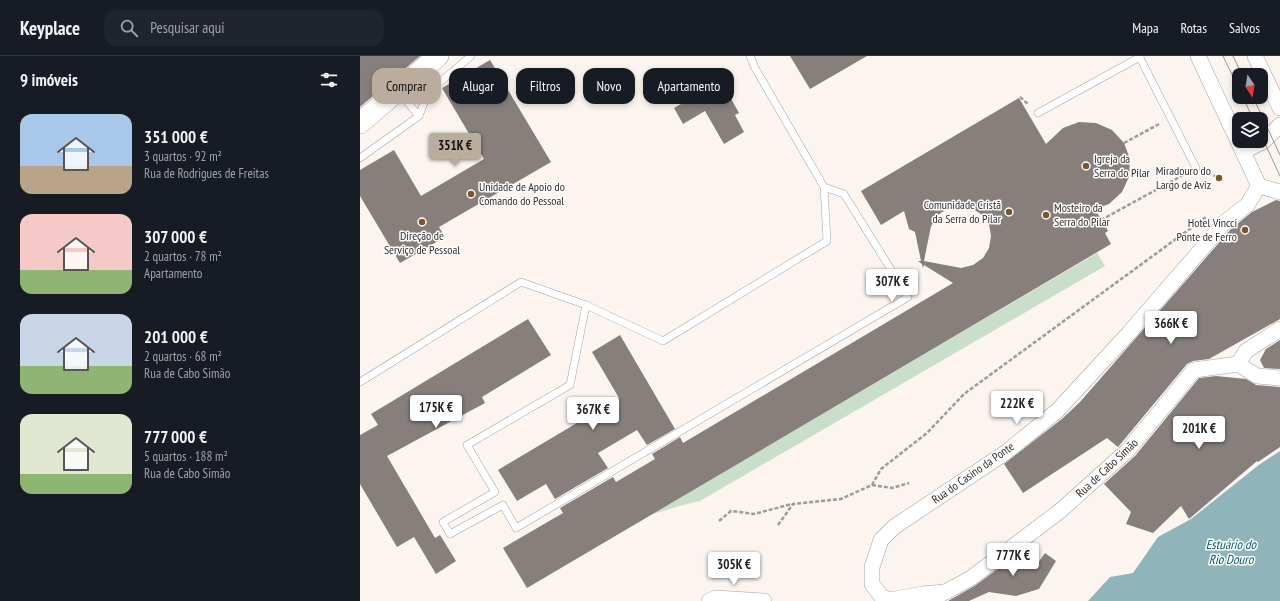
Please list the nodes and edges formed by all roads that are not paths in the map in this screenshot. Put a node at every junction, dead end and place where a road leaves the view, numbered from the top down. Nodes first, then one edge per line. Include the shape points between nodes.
1 (438, 56) edge
2 (471, 56) edge
3 (750, 56) edge
4 (1198, 56) edge
5 (1255, 56) edge
6 (1140, 57) edge
7 (424, 68) edge
8 (381, 104) edge
9 (409, 104) edge
10 (1280, 108) edge
11 (1038, 113) dead end
12 (419, 116) junction
13 (360, 122) edge
14 (1280, 125) edge
15 (1244, 151) junction
16 (360, 158) edge
17 (1196, 168) road end
18 (1259, 186) junction
19 (824, 187) junction
20 (1280, 192) edge
21 (586, 305) junction
22 (1280, 330) edge
23 (1238, 364) junction
24 (1280, 378) edge
25 (360, 382) edge
26 (945, 592) junction
27 (709, 601) edge
28 (764, 601) edge
29 (930, 601) edge

1 - 7 main road
2 - 12 lane via 428,92
3 - 19 lane
4 - 15 street
5 - 10 street
6 - 11 lane
6 - 17 lane
8 - 13 main road
9 - 12 lane
12 - 16 lane
14 - 15 street via 1264,141
15 - 18 street
18 - 20 street
18 - 26 street, Rua do Casino da Ponte via 1248,204 1225,222 1057,411 1005,453 894,527 881,540 872,567 872,584 881,596 890,600
19 - 21 lane via 827,241 664,341
19 - 21 lane via 844,194 908,297 516,528 503,505 450,534 443,522 495,492 467,445 570,385
21 - 25 lane via 521,282
22 - 23 street via 1246,351
23 - 24 street via 1257,376
23 - 26 street, Rua de Cabo Simão via 1194,370 1123,455 1060,511 971,578
26 - 29 street, Rua de Cabo Simão
27 - 28 street via 716,598

